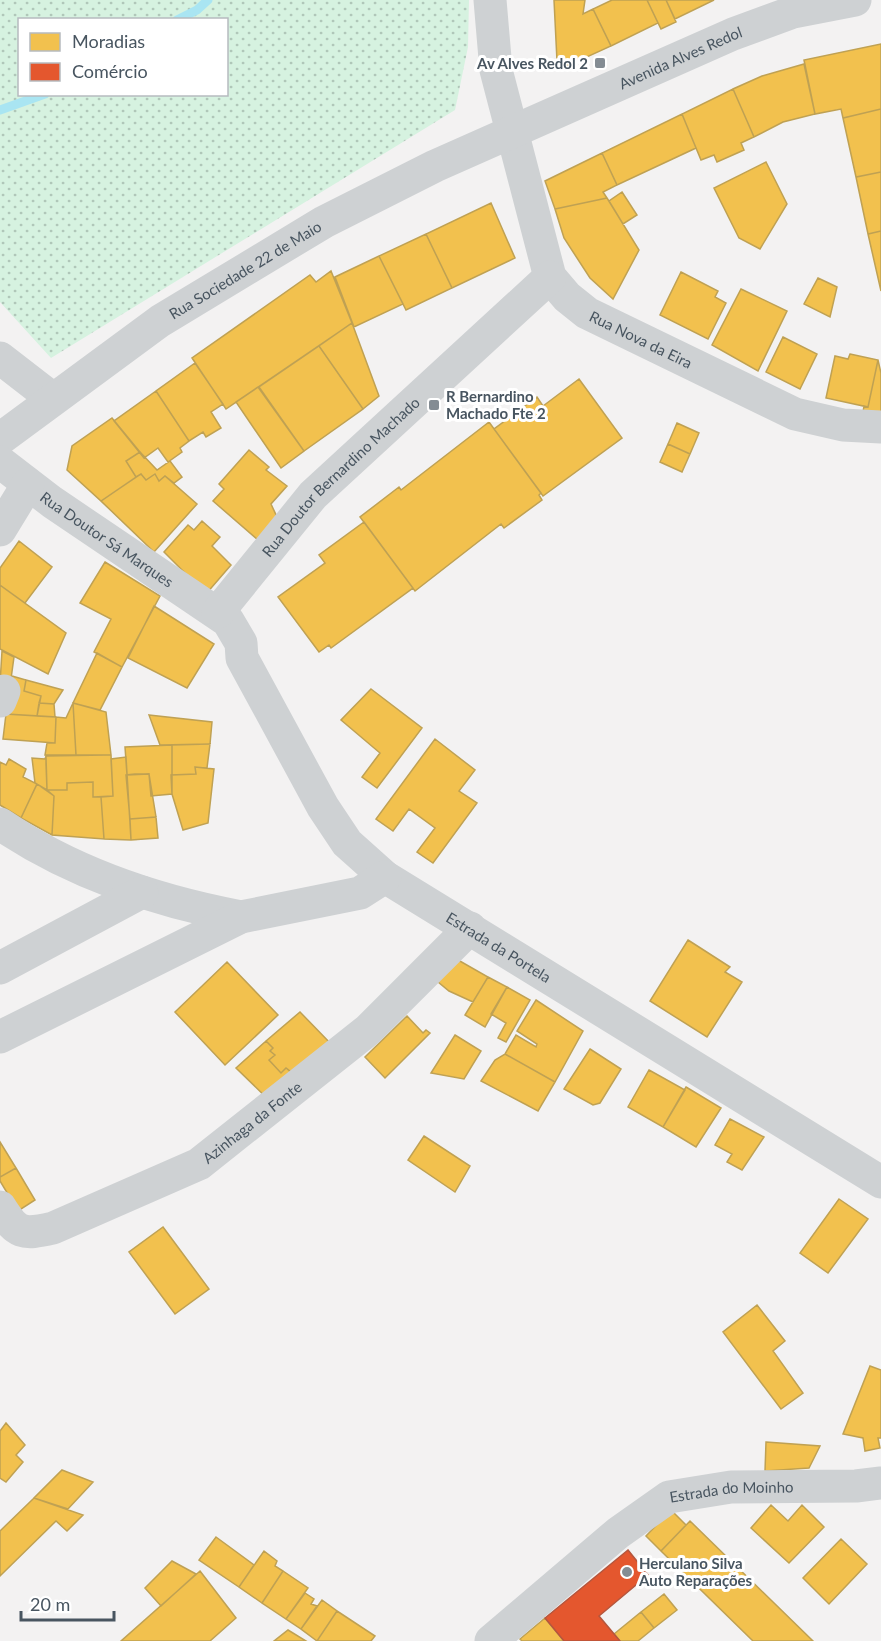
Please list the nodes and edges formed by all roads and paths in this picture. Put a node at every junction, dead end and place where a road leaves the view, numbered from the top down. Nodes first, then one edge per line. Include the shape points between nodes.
1 (490, 0) edge
2 (855, 0) edge
3 (792, 6) edge
4 (510, 134) junction
5 (550, 277) junction
6 (0, 358) edge
7 (52, 399) junction
8 (881, 427) edge
9 (0, 439) edge
10 (0, 462) edge
11 (28, 484) junction
12 (0, 530) edge
13 (218, 612) junction
14 (12, 833) edge
15 (385, 878) junction
16 (142, 892) junction
17 (241, 917) junction
18 (470, 928) junction
19 (0, 968) edge
20 (0, 1037) edge
21 (881, 1182) edge
22 (0, 1207) edge
23 (881, 1483) edge
24 (491, 1641) edge

1 - 4 street, Rua Nova da Eira via 496,70
2 - 3 street, Avenida Alves Redol
3 - 4 street, Avenida Alves Redol
4 - 5 street, Rua Nova da Eira
4 - 7 street, Rua Sociedade 22 de Maio via 435,166 324,222 160,321
5 - 8 street, Rua Nova da Eira via 587,313 795,414
5 - 13 street, Rua Doutor Bernardino Machado via 313,495
6 - 7 street
7 - 9 street, Rua Sociedade 22 de Maio
10 - 11 street, Rua Doutor Sá Marques
11 - 12 street
11 - 13 street, Rua Doutor Sá Marques
13 - 15 street, Estrada da Portela via 241,643 242,658 323,807 347,843
14 - 16 street via 82,871
15 - 17 street via 360,893
15 - 18 street, Estrada da Portela
16 - 17 street via 193,908
16 - 19 street
17 - 20 street
18 - 21 street, Estrada da Portela
18 - 22 street, Azinhaga da Fonte via 368,1030 199,1164 53,1228 30,1233 19,1230
23 - 24 street, Estrada do Moinho via 731,1487 669,1497 618,1533

